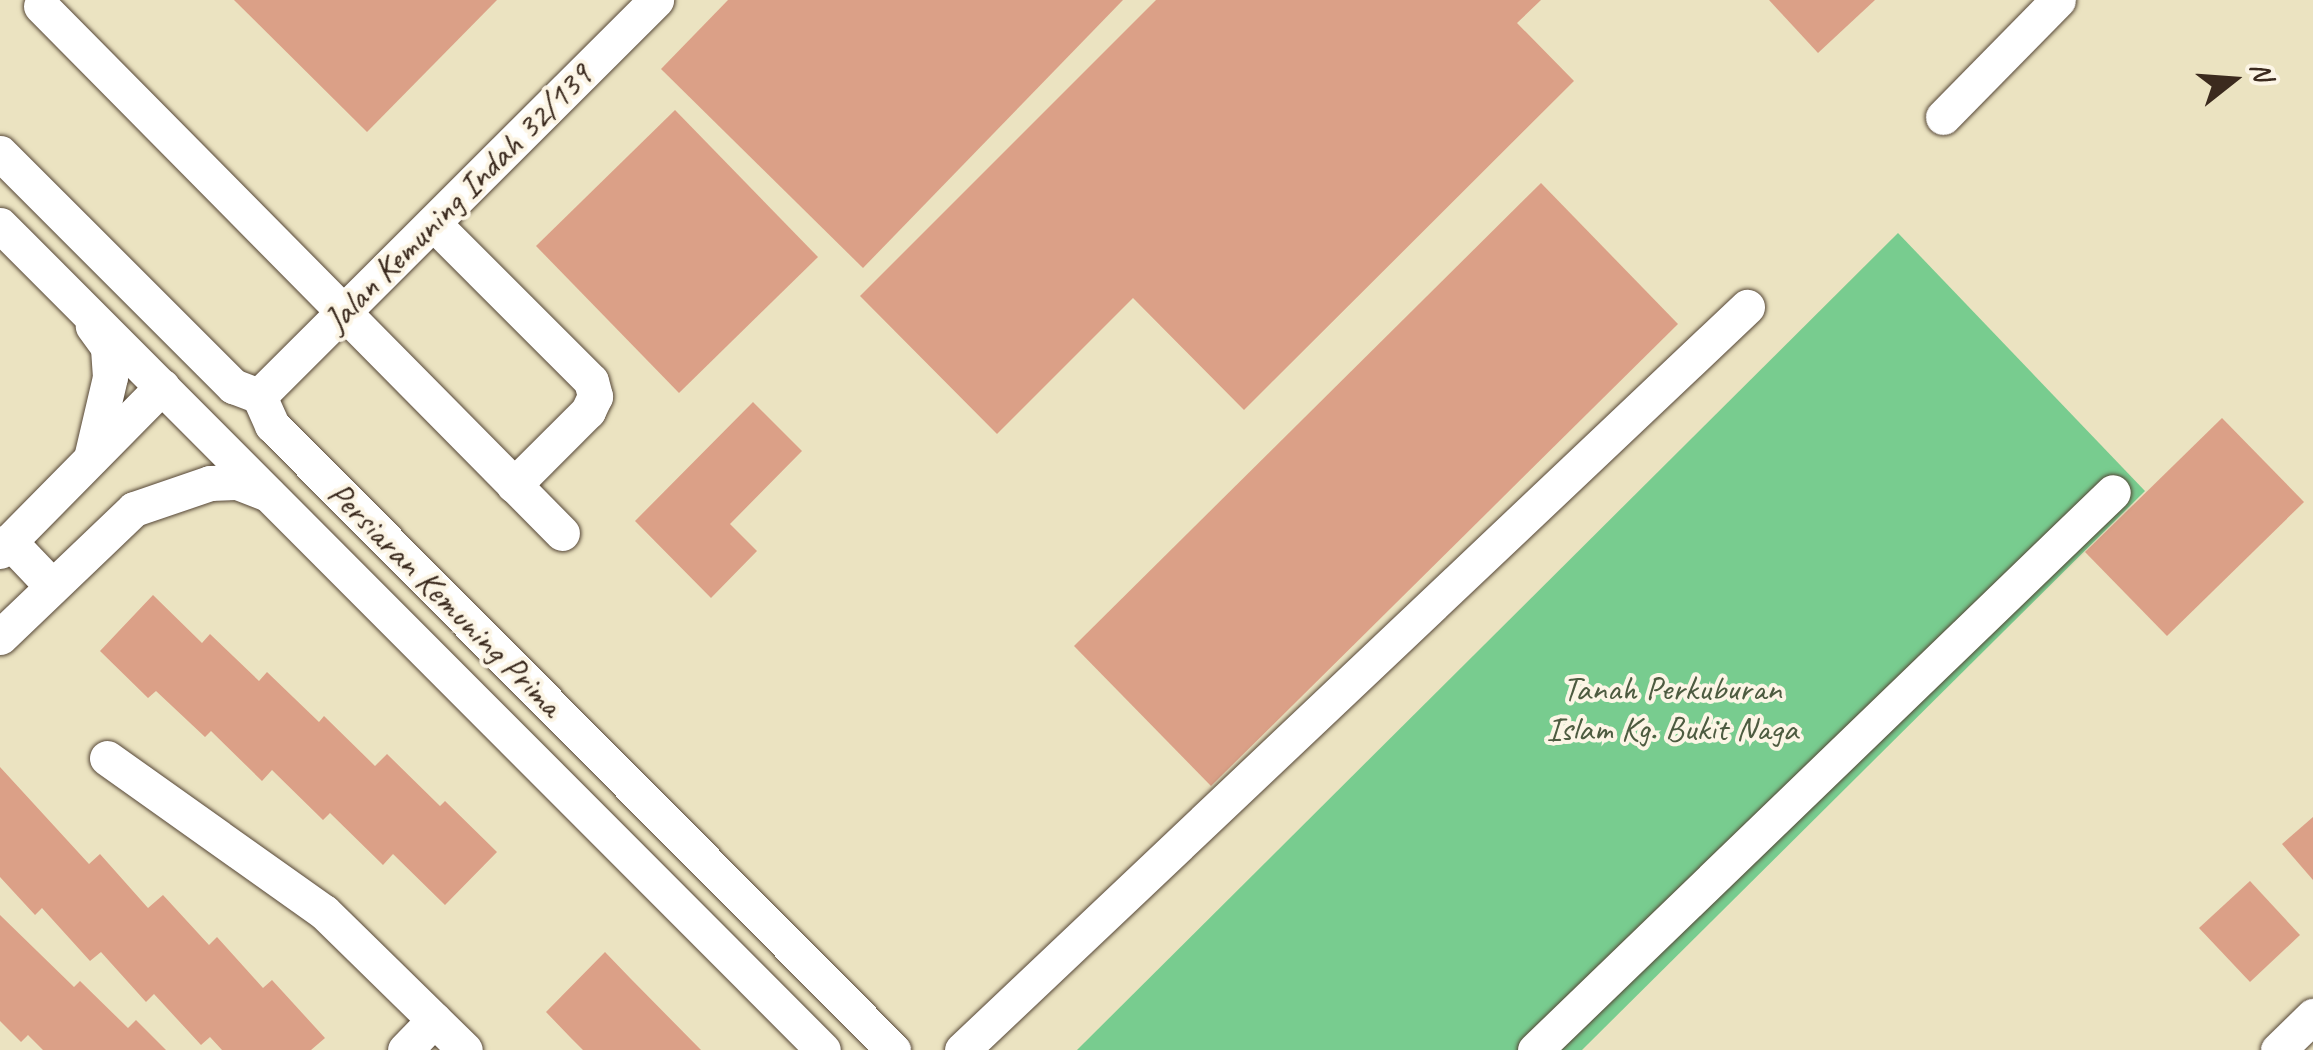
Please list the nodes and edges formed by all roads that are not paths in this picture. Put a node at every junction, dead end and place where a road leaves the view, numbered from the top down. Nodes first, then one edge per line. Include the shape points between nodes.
1 (656, 0) edge
2 (2058, 0) edge
3 (41, 6) dead end
4 (1943, 117) dead end
5 (0, 153) edge
6 (433, 223) junction
7 (0, 225) edge
8 (74, 299) junction
9 (1747, 308) dead end
10 (344, 312) junction
11 (162, 388) junction
12 (266, 411) junction
13 (91, 458) junction
14 (514, 485) junction
15 (2113, 492) dead end
16 (562, 533) dead end
17 (308, 534) junction
18 (5, 546) edge
19 (52, 586) junction
20 (0, 638) edge
21 (107, 758) dead end
22 (2313, 1016) edge
23 (434, 1020) junction
24 (405, 1050) edge
25 (465, 1050) edge
26 (822, 1050) edge
27 (892, 1050) edge
28 (962, 1050) edge
29 (1535, 1050) edge
30 (2278, 1050) edge

1 - 6 street, Jalan Kemuning Indah 32/139
2 - 4 street
3 - 10 street
5 - 12 street, Persiaran Kemuning Prima via 233,386
6 - 10 street, Jalan Kemuning Indah 32/139
6 - 14 street via 591,381 596,396
7 - 8 street, Persiaran Kemuning Prima
8 - 11 street, Persiaran Kemuning Prima
8 - 13 street via 108,347 110,377
9 - 28 street
10 - 12 street, Jalan Kemuning Indah 32/139
10 - 14 street
11 - 12 street via 203,391
11 - 13 street
11 - 17 street, Persiaran Kemuning Prima
12 - 27 street, Persiaran Kemuning Prima
13 - 18 street
14 - 16 street
15 - 29 street
17 - 19 street via 264,490 210,482 134,509
17 - 26 street, Persiaran Kemuning Prima
18 - 19 street
19 - 20 street
21 - 23 street via 324,912
22 - 30 street
23 - 24 street
23 - 25 street

